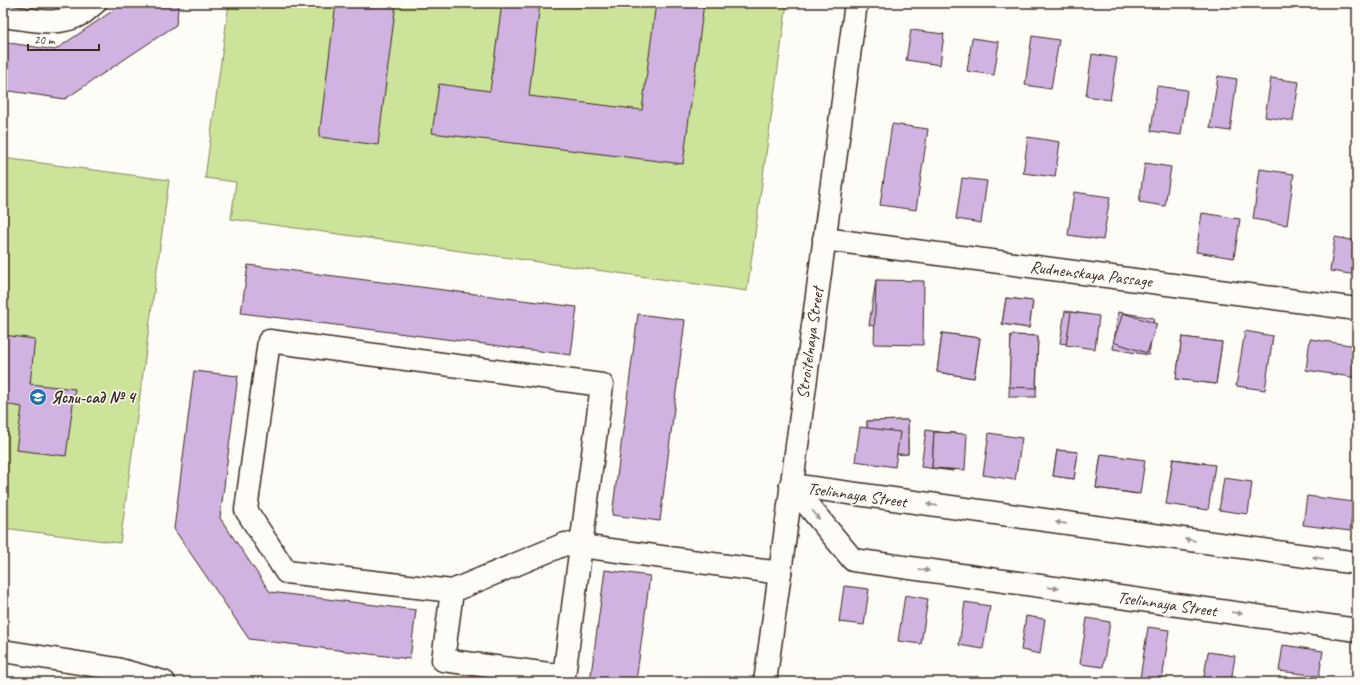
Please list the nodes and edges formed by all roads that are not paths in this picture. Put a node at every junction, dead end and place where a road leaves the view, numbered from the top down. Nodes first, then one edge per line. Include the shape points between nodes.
1 (95, 3) edge
2 (856, 3) edge
3 (3, 16) edge
4 (824, 239) junction
5 (1357, 309) edge
6 (792, 485) junction
7 (581, 546) junction
8 (1357, 563) edge
9 (780, 573) junction
10 (452, 591) junction
11 (1357, 630) edge
12 (3, 651) edge
13 (164, 682) edge
14 (765, 682) edge

1 - 3 street via 83,13 68,20 52,23
2 - 4 street, Stroitelnaya Street
4 - 5 street, Rudnenskaya Passage
4 - 6 street, Stroitelnaya Street
8 -> 6 street, Tselinnaya Street
6 - 9 street, Stroitelnaya Street
6 -> 11 street, Tselinnaya Street via 853,560
7 - 9 street
7 - 10 street via 565,544
7 - 10 street via 564,676 443,660
7 - 10 street via 602,385 269,341 246,510 286,572
9 - 14 street, Stroitelnaya Street
12 - 13 street via 117,669

